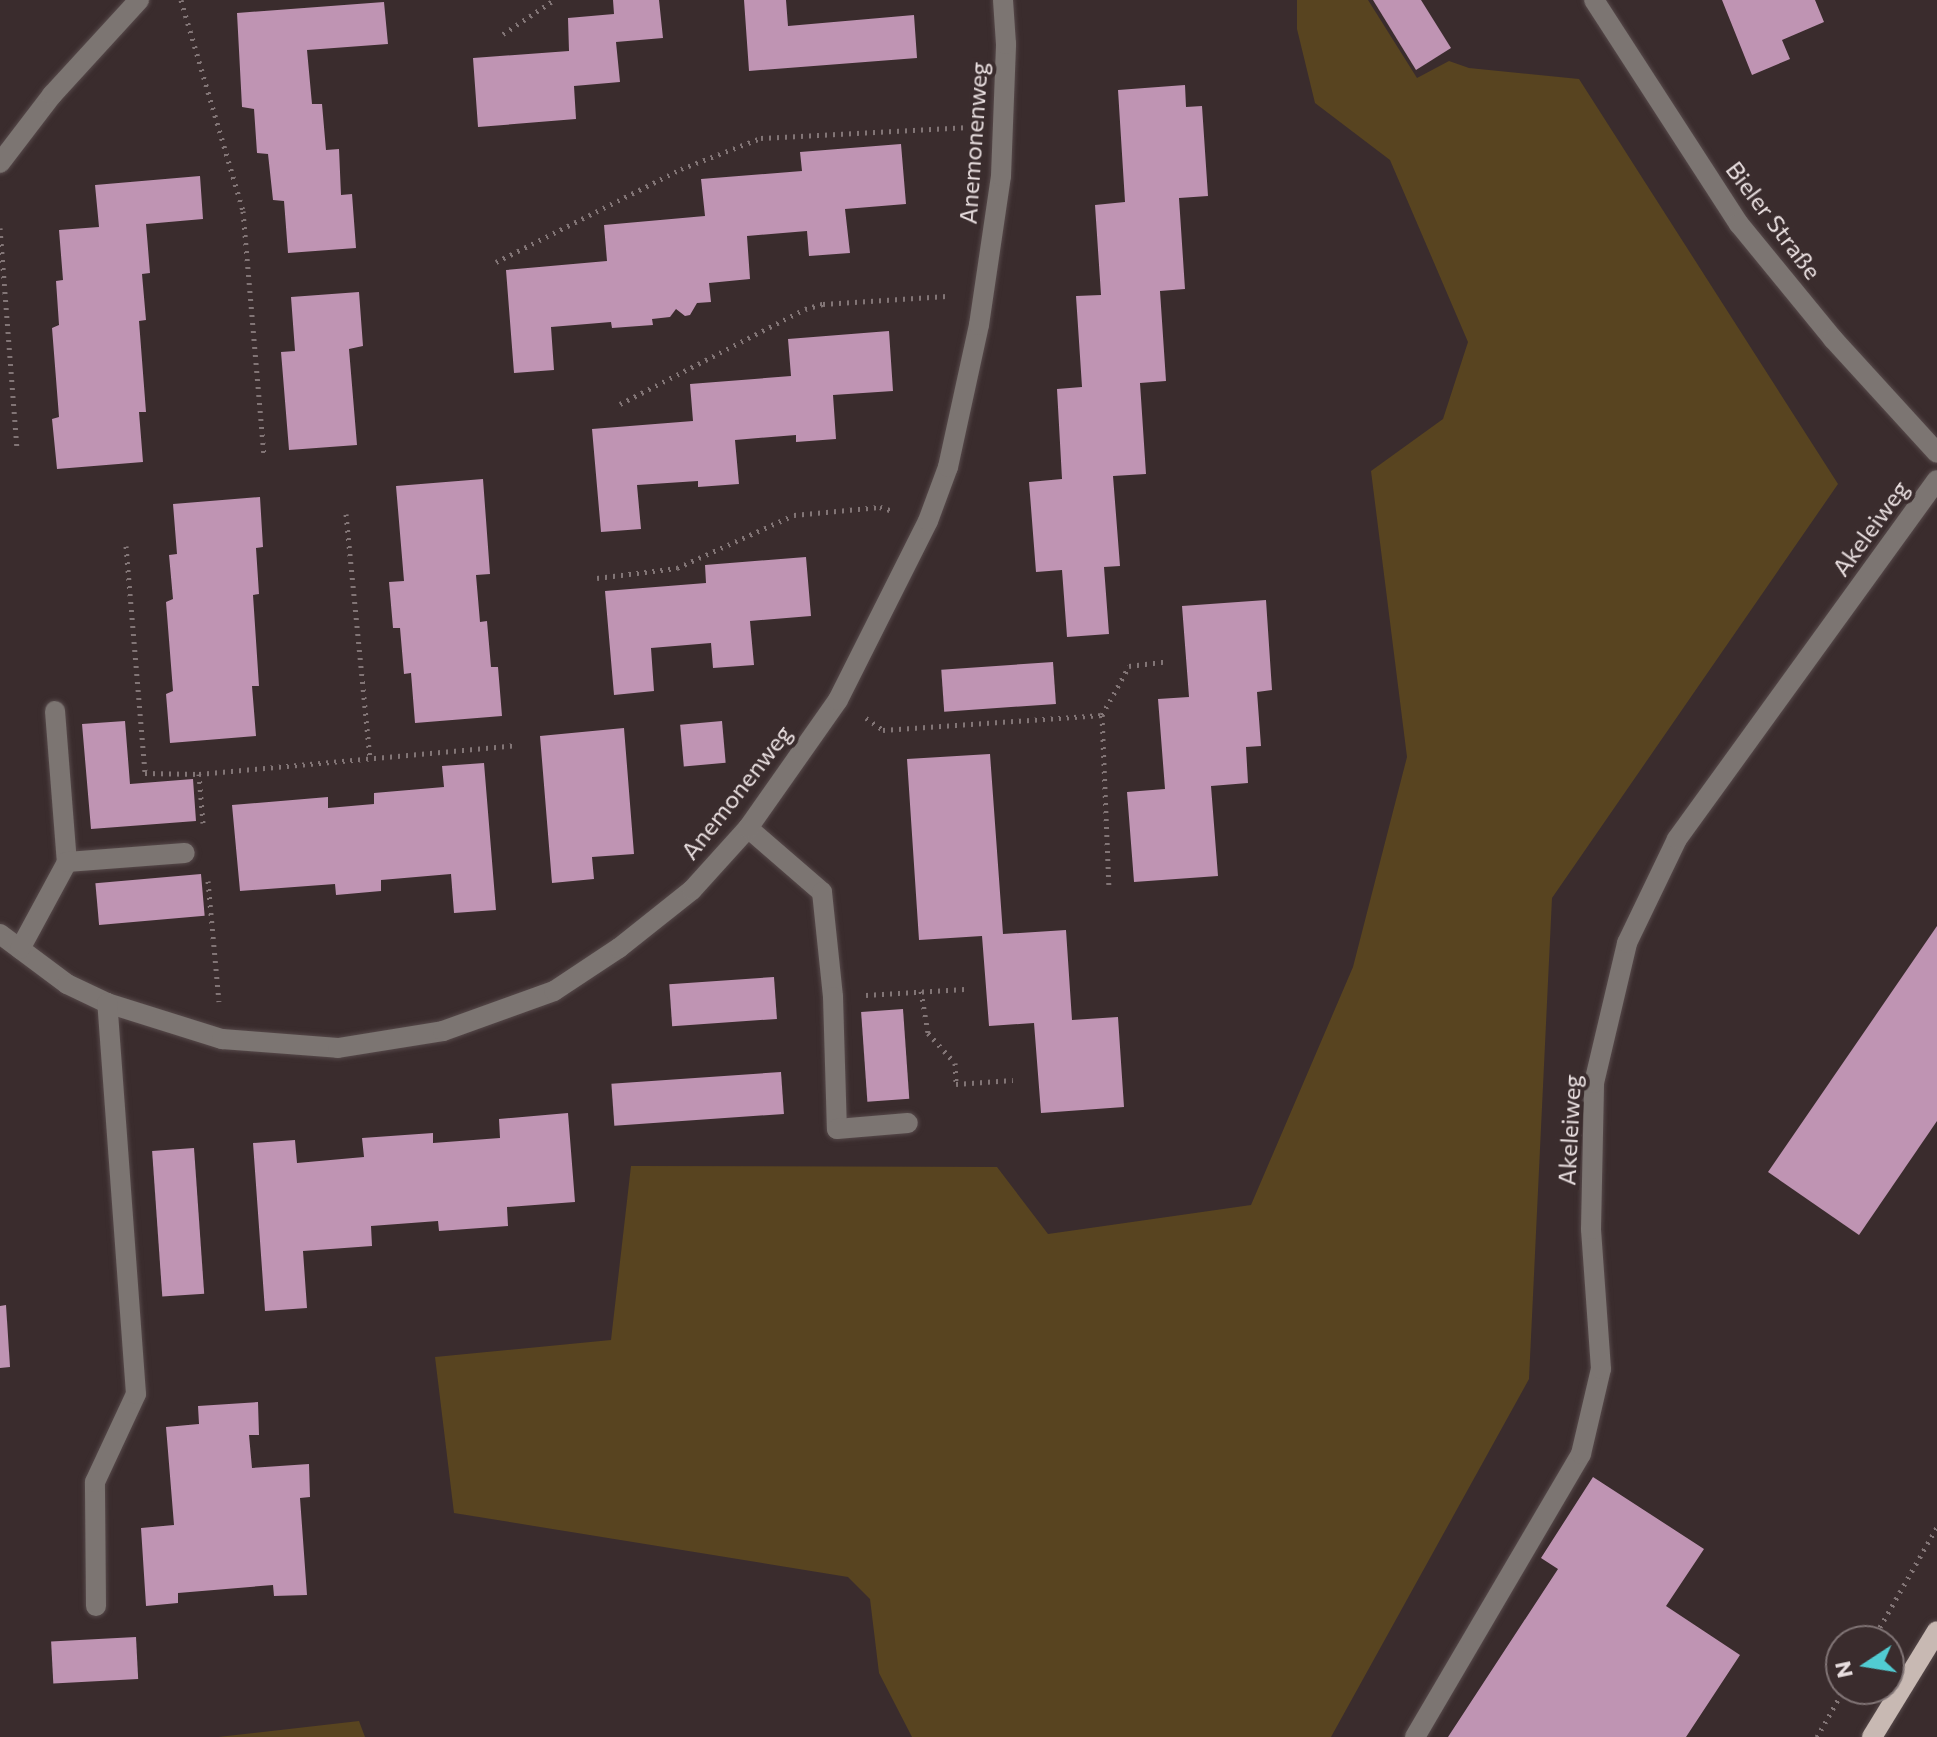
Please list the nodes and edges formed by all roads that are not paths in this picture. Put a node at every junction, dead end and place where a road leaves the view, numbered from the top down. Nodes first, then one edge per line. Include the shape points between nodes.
1 (139, 0) edge
2 (1003, 0) edge
3 (1594, 0) edge
4 (0, 163) edge
5 (1937, 453) edge
6 (1937, 480) edge
7 (55, 711) dead end
8 (748, 828) junction
9 (185, 853) dead end
10 (67, 862) junction
11 (0, 934) edge
12 (20, 949) junction
13 (107, 1003) junction
14 (908, 1123) dead end
15 (96, 1606) dead end
16 (1937, 1631) edge
17 (1415, 1737) edge
18 (1872, 1737) edge

1 - 4 street via 52,95
2 - 8 street, Anemonenweg via 1001,176 983,302 948,467 928,521 838,700
3 - 5 street, Bieler Straße via 1739,224 1833,339
6 - 17 street, Akeleiweg via 1677,839 1627,943 1594,1083 1591,1229 1601,1369 1581,1454
7 - 10 street
8 - 13 street, Anemonenweg via 692,890 619,948 554,991 443,1031 338,1048 222,1039
8 - 14 street via 822,892 833,997 837,1129
9 - 10 street
10 - 12 street
11 - 12 street, Anemonenweg
12 - 13 street, Anemonenweg via 67,984
13 - 15 street via 136,1394 95,1482
16 - 18 main road

